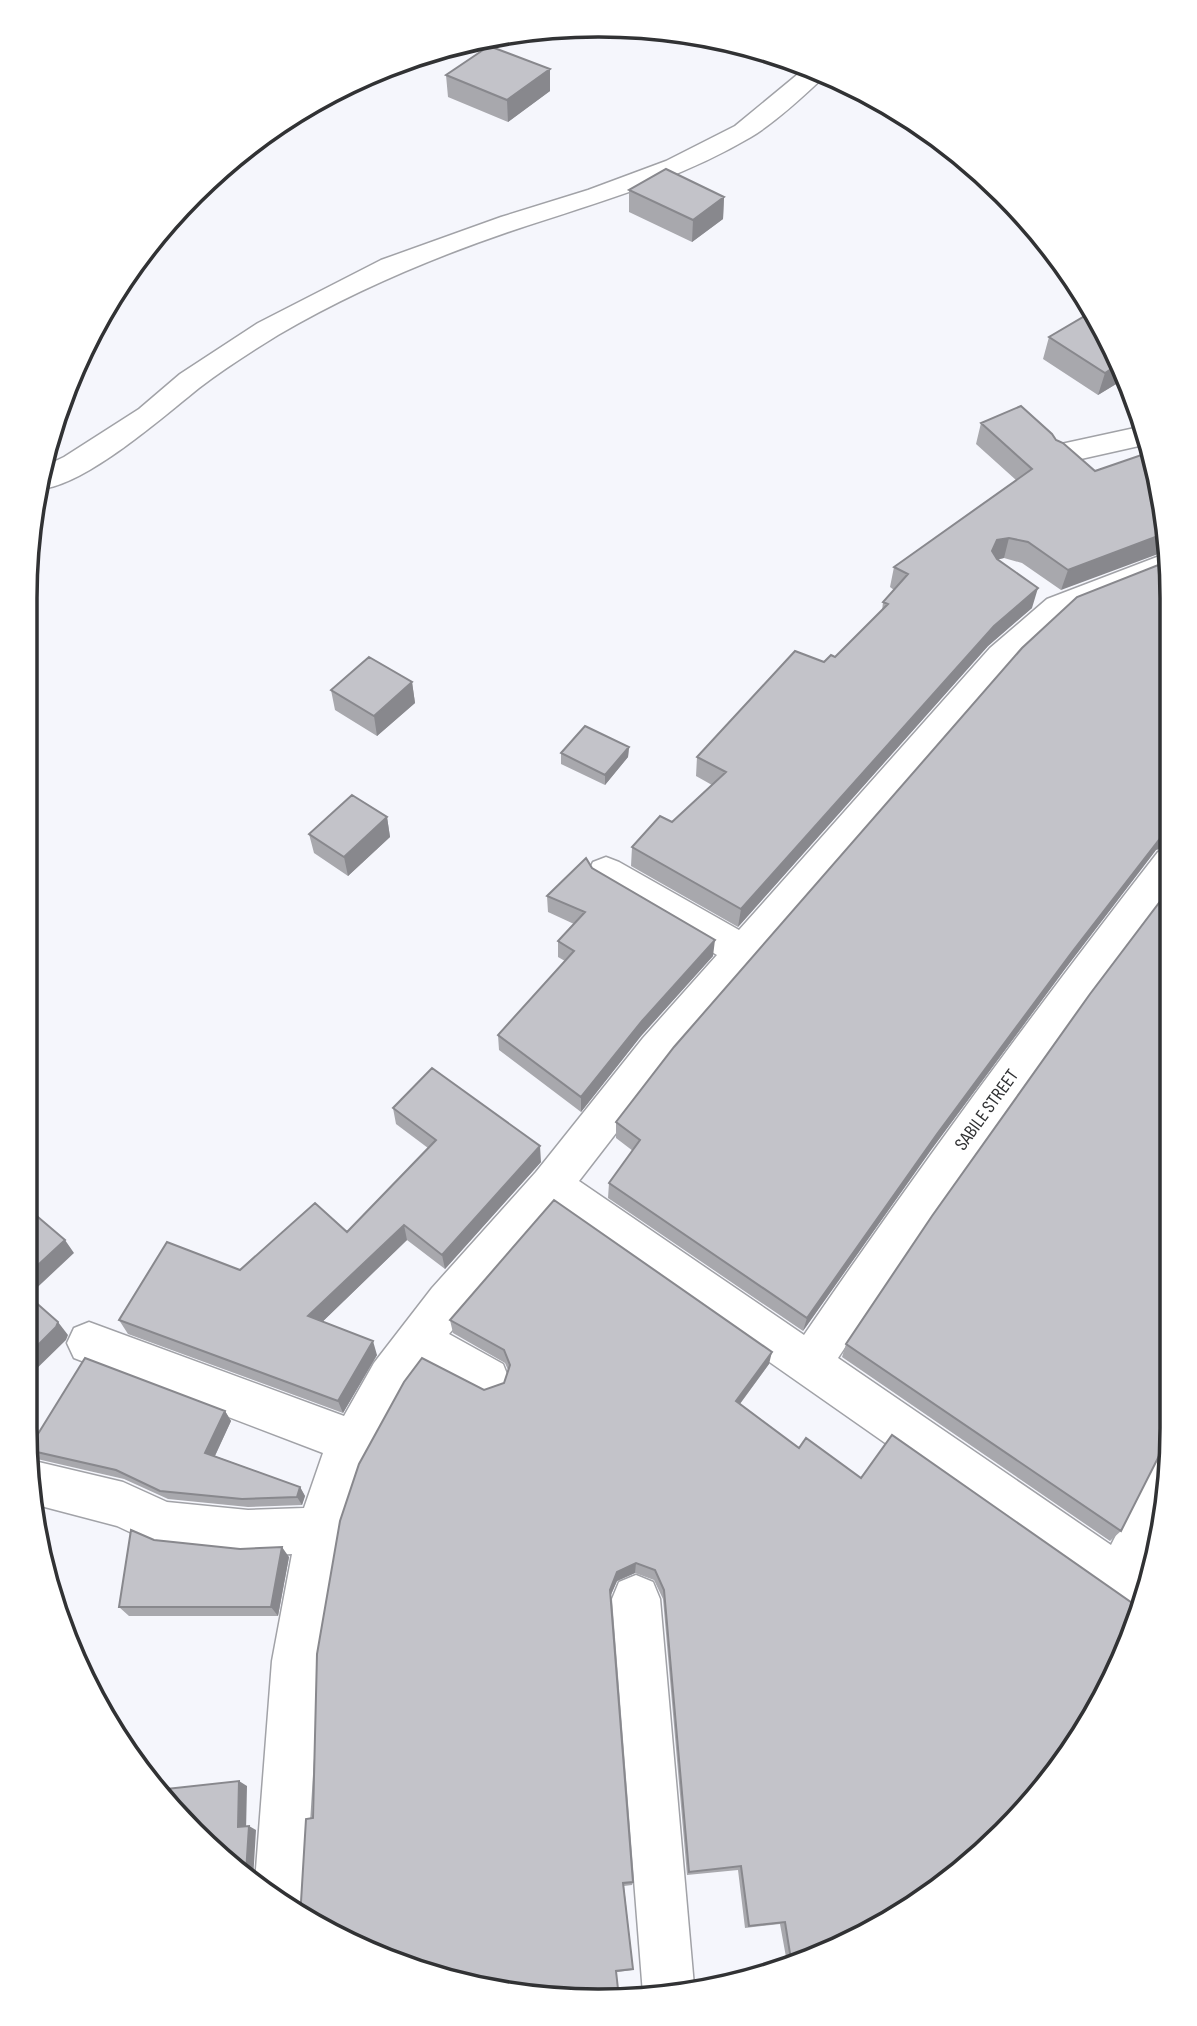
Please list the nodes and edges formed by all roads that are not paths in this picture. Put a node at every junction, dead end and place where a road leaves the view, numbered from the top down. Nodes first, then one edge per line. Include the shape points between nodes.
1 (808, 78) edge
2 (1136, 437) edge
3 (1063, 453) edge
4 (51, 475) edge
5 (1159, 566) edge
6 (606, 872) dead end
7 (1160, 876) edge
8 (743, 951) junction
9 (551, 1185) junction
10 (419, 1340) junction
11 (89, 1343) dead end
12 (810, 1363) junction
13 (487, 1379) dead end
14 (354, 1442) junction
15 (40, 1483) edge
16 (320, 1530) junction
17 (1149, 1536) edge
18 (1132, 1587) edge
19 (636, 1599) dead end
20 (280, 1890) edge
21 (668, 1984) edge

1 - 4 street via 744,131 675,166 391,267 268,329 190,381 149,416
2 - 3 street
5 - 8 street via 1047,599 1002,657
6 - 8 street
7 - 12 street, SABILE STREET via 908,1216
8 - 9 street via 657,1050
9 - 10 street
9 - 12 street
10 - 13 street
10 - 14 street via 390,1378
11 - 14 street
12 - 18 street
14 - 16 street via 341,1465
15 - 16 street via 123,1505 164,1525 248,1533
16 - 20 street via 296,1661
17 - 18 street
19 - 21 street

